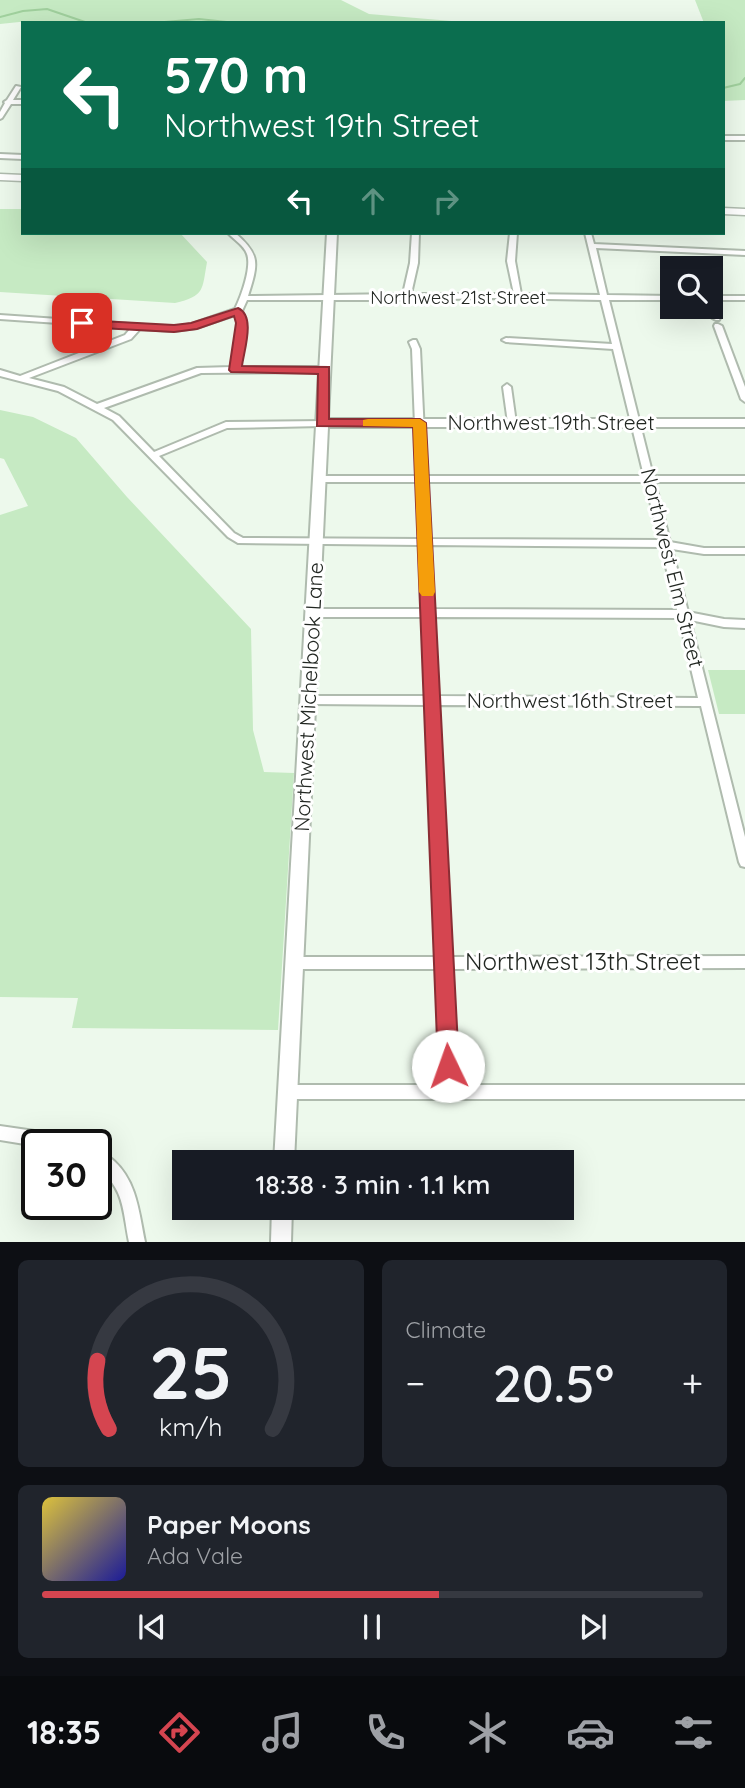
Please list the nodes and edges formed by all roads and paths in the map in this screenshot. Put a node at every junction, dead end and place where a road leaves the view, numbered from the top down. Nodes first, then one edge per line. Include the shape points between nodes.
1 (18, 87) dead end
2 (8, 102) junction
3 (21, 102) edge
4 (0, 117) edge
5 (725, 138) edge
6 (745, 138) edge
7 (0, 156) edge
8 (21, 157) edge
9 (0, 177) edge
10 (21, 178) edge
11 (725, 211) edge
12 (745, 212) edge
13 (233, 235) edge
14 (332, 235) edge
15 (415, 235) edge
16 (513, 235) edge
17 (589, 235) edge
18 (592, 246) junction
19 (745, 253) edge
20 (518, 296) junction
21 (244, 298) junction
22 (328, 298) junction
23 (405, 298) junction
24 (660, 298) edge
25 (723, 298) edge
26 (745, 298) edge
27 (604, 299) junction
28 (238, 311) junction
29 (0, 317) edge
30 (716, 319) edge
31 (137, 327) junction
32 (506, 340) dead end
33 (413, 342) dead end
34 (617, 347) junction
35 (235, 370) junction
36 (325, 370) junction
37 (740, 371) edge
38 (0, 373) edge
39 (21, 378) junction
40 (507, 387) dead end
41 (745, 399) edge
42 (98, 407) junction
43 (322, 423) junction
44 (420, 423) junction
45 (512, 423) junction
46 (635, 423) junction
47 (745, 423) edge
48 (154, 455) junction
49 (319, 479) junction
50 (650, 479) junction
51 (745, 479) edge
52 (422, 480) junction
53 (317, 542) junction
54 (425, 542) junction
55 (666, 544) junction
56 (745, 551) edge
57 (314, 613) junction
58 (428, 614) junction
59 (683, 614) junction
60 (745, 624) edge
61 (310, 700) junction
62 (432, 701) junction
63 (705, 702) junction
64 (744, 857) edge
65 (444, 962) junction
66 (745, 962) edge
67 (295, 963) junction
68 (288, 1092) junction
69 (449, 1092) junction
70 (745, 1092) edge
71 (0, 1133) edge
72 (21, 1136) edge
73 (286, 1150) edge
74 (112, 1169) edge
75 (282, 1220) edge
76 (137, 1242) edge
77 (281, 1242) edge

1 - 2 street
2 - 3 street
2 - 4 street
5 - 6 street
7 - 8 street
9 - 10 main road
11 - 12 main road
13 - 21 street via 251,254
14 - 22 street, Northwest Michelbook Lane
15 - 23 street
16 - 20 street via 511,261
17 - 18 street, Northwest Elm Street
18 - 19 street
18 - 27 street, Northwest Elm Street
20 - 23 street, Northwest 21st Street
20 - 27 street, Northwest 21st Street
21 - 22 street, Northwest 21st Street
21 - 28 street
22 - 23 street, Northwest 21st Street
22 - 36 street, Northwest Michelbook Lane
24 - 27 street, Northwest 21st Street
25 - 26 street
27 - 34 street, Northwest Elm Street
28 - 31 street via 193,326
28 - 35 street via 242,323
29 - 31 street
30 - 37 street
31 - 39 street via 128,337
32 - 34 street
33 - 44 street
34 - 46 street, Northwest Elm Street
35 - 36 street
35 - 42 street via 191,372
36 - 43 street, Northwest Michelbook Lane
37 - 41 street
38 - 39 street
39 - 42 street via 61,389
40 - 45 street
42 - 48 street
43 - 44 street, Northwest 19th Street
43 - 48 street, Northwest 19th Street via 226,425
43 - 49 street, Northwest Michelbook Lane
44 - 45 street, Northwest 19th Street
44 - 52 street
45 - 46 street, Northwest 19th Street
46 - 47 street, Northwest 19th Street
46 - 50 street, Northwest Elm Street
48 - 53 street via 236,539
49 - 52 street
49 - 53 street, Northwest Michelbook Lane
50 - 51 street
50 - 52 street
50 - 55 street, Northwest Elm Street
52 - 54 street
53 - 54 street
53 - 57 street, Northwest Michelbook Lane
54 - 55 street
54 - 58 street
55 - 56 street via 704,551
55 - 59 street, Northwest Elm Street
57 - 58 street
57 - 61 street, Northwest Michelbook Lane
58 - 59 street
58 - 62 street
59 - 60 street
59 - 63 street, Northwest Elm Street
61 - 62 street, Northwest 16th Street
61 - 67 street, Northwest Michelbook Lane
62 - 63 street, Northwest 16th Street
62 - 65 street
63 - 64 street, Northwest Elm Street
65 - 66 street, Northwest 13th Street
65 - 67 street, Northwest 13th Street
65 - 69 street
67 - 68 street, Northwest Michelbook Lane
68 - 69 street
68 - 73 street, Northwest Michelbook Lane
69 - 70 street
71 - 72 street
74 - 76 street via 127,1191
75 - 77 street

